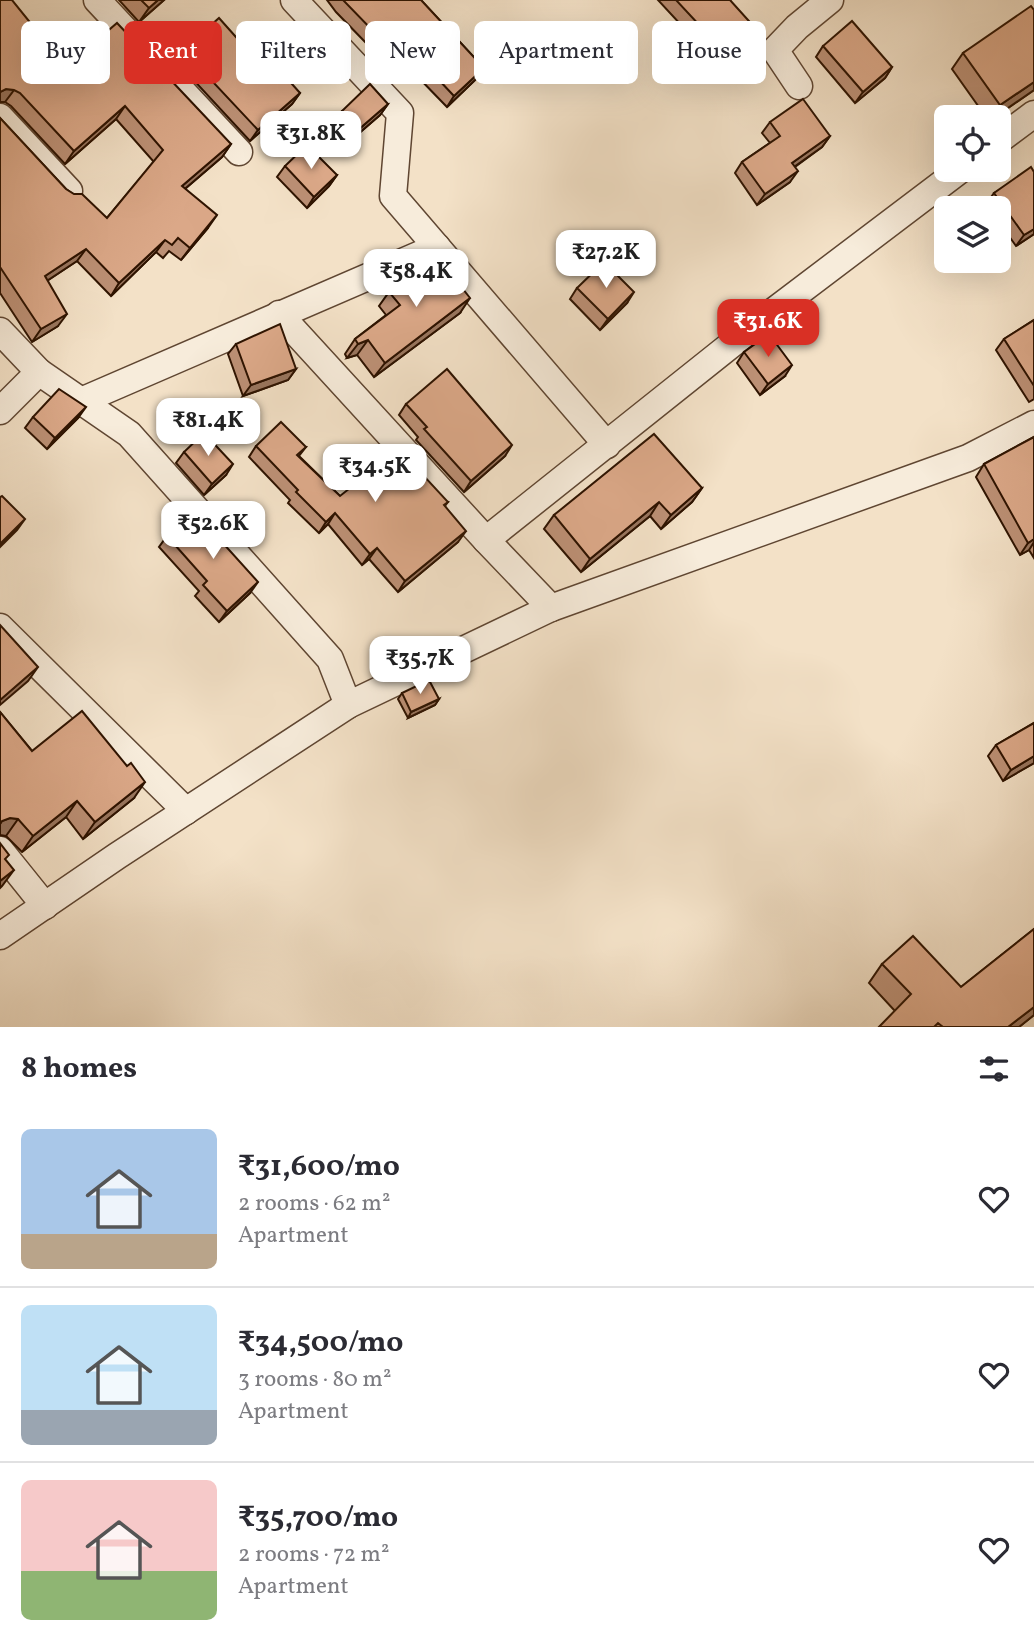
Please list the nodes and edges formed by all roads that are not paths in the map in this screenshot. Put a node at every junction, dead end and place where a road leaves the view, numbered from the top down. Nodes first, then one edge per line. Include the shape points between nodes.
1 (97, 0) edge
2 (294, 0) edge
3 (830, 0) edge
4 (799, 86) dead end
5 (1034, 114) edge
6 (0, 117) edge
7 (1011, 130) edge
8 (239, 152) dead end
9 (944, 182) edge
10 (69, 191) edge
11 (437, 247) junction
12 (279, 314) junction
13 (0, 331) edge
14 (39, 372) junction
15 (81, 401) junction
16 (0, 411) edge
17 (1034, 424) edge
18 (607, 445) junction
19 (486, 540) junction
20 (551, 608) junction
21 (0, 627) edge
22 (348, 705) junction
23 (186, 811) junction
24 (0, 850) edge
25 (45, 906) junction
26 (0, 936) edge

1 - 8 street
2 - 11 street via 400,113 393,196
3 - 4 street via 775,50
5 - 7 street
6 - 10 street
9 - 18 street
11 - 12 street
11 - 18 street
12 - 15 street
12 - 19 street
13 - 14 street
14 - 15 street
14 - 16 street
15 - 22 street via 129,433 330,659
17 - 20 street via 968,458
18 - 19 street
19 - 20 street
20 - 22 street
21 - 23 street
22 - 23 street
23 - 25 street
24 - 25 street
25 - 26 street

